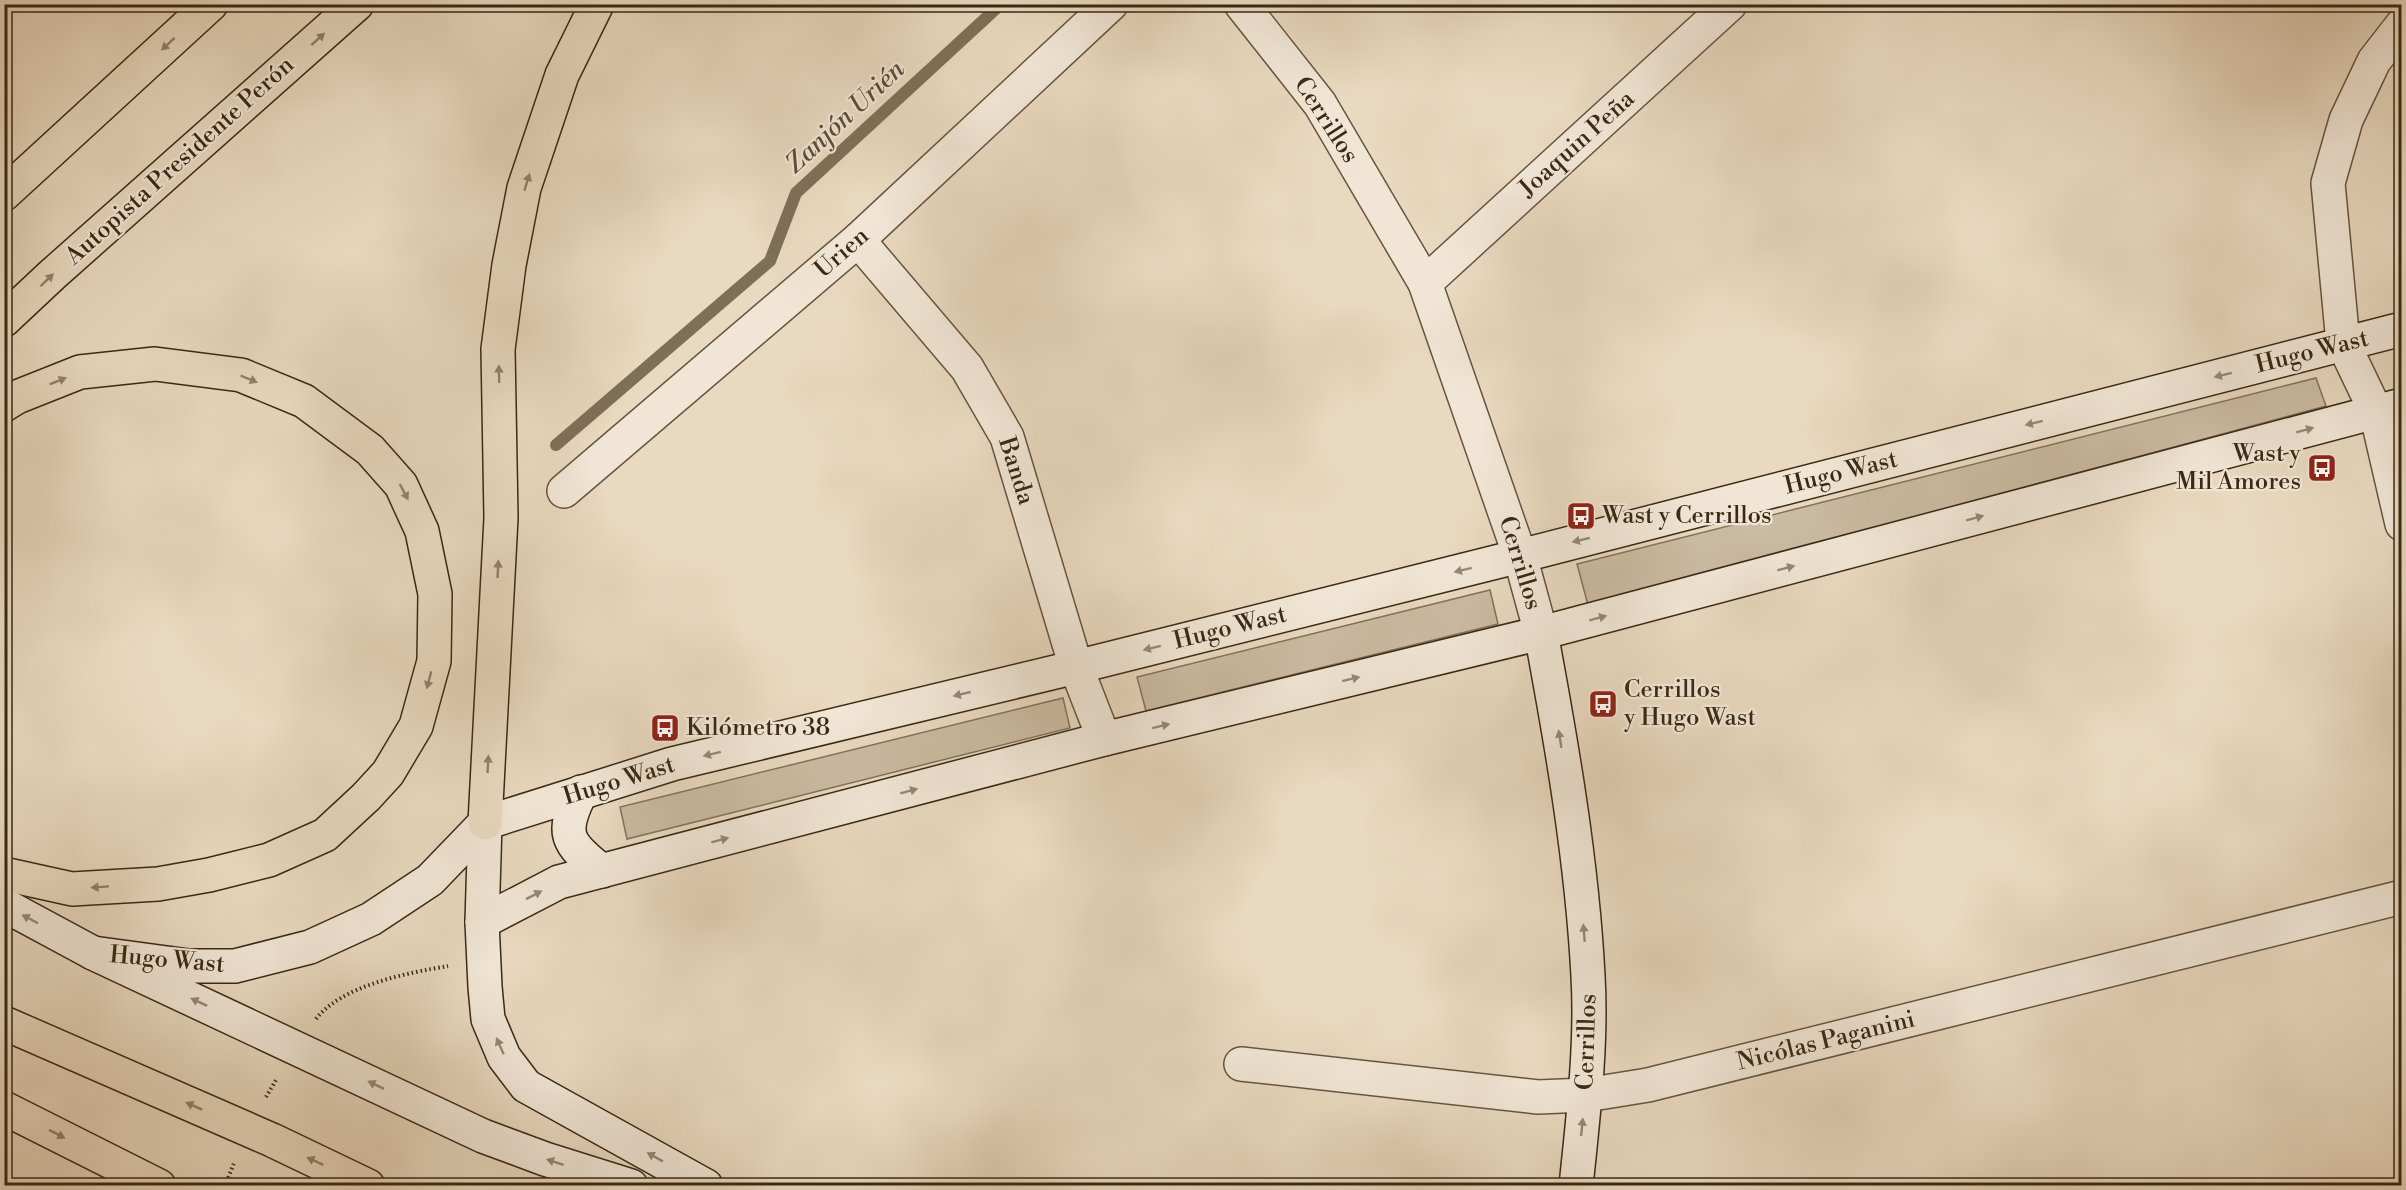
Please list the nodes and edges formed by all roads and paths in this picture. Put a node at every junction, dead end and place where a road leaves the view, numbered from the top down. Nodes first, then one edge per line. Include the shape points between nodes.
1 (211, 4) edge
2 (357, 4) edge
3 (597, 4) edge
4 (1111, 4) edge
5 (1241, 4) edge
6 (1730, 4) edge
7 (2402, 25) edge
8 (4, 194) edge
9 (858, 240) junction
10 (1425, 284) junction
11 (4, 320) edge
12 (2402, 329) edge
13 (2343, 344) junction
14 (4, 405) edge
15 (2389, 408) edge
16 (564, 491) dead end
17 (2402, 524) edge
18 (1520, 556) junction
19 (1541, 633) junction
20 (1076, 667) junction
21 (1104, 739) junction
22 (581, 792) junction
23 (485, 823) junction
24 (602, 871) junction
25 (4, 874) edge
26 (2402, 897) edge
27 (4, 905) edge
28 (482, 922) junction
29 (93, 953) junction
30 (4, 1023) edge
31 (1241, 1064) dead end
32 (1586, 1095) junction
33 (4, 1108) edge
34 (159, 1185) edge
35 (368, 1185) edge
36 (631, 1185) edge
37 (706, 1185) edge
38 (1576, 1185) edge

1 -> 8 highway
11 -> 2 highway, Autopista Presidente Perón
23 -> 3 highway via 501,518 498,349 509,265 524,188 562,75
4 - 9 street, Urien
5 - 10 street, Cerrillos via 1320,104
6 - 10 street, Joaquin Peña
7 - 13 street via 2374,62 2346,120 2328,183
9 - 16 street, Urien
9 - 20 street, Banda via 967,368 1007,437
10 - 18 street, Cerrillos
12 - 13 street, Hugo Wast
13 - 15 street
13 -> 18 street, Hugo Wast
14 -> 25 highway via 80,372 155,364 241,375 304,401 370,450 401,485 422,531 435,594 434,660 416,726 388,773 325,835 269,860 158,884 72,889
15 - 17 street
19 -> 15 street
18 - 19 street, Cerrillos
18 -> 20 street, Hugo Wast
21 -> 19 street
32 -> 19 street, Cerrillos via 1588,978 1579,873
20 - 21 street, Banda
20 -> 22 street, Hugo Wast via 672,764
24 -> 21 street
22 - 23 street, Hugo Wast
22 - 24 street via 570,815 568,834 579,854
23 - 28 street
23 - 29 street, Hugo Wast via 430,880 371,919 310,947 235,966 189,966
28 -> 24 street via 560,882
26 - 32 street, Nicólas Paganini via 1648,1085
29 -> 27 street
37 -> 28 street via 526,1086 504,1057 488,1019
36 -> 29 street via 483,1136
35 -> 30 highway
31 - 32 street, Nicólas Paganini via 1538,1096
38 -> 32 street, Cerrillos
33 -> 34 highway

